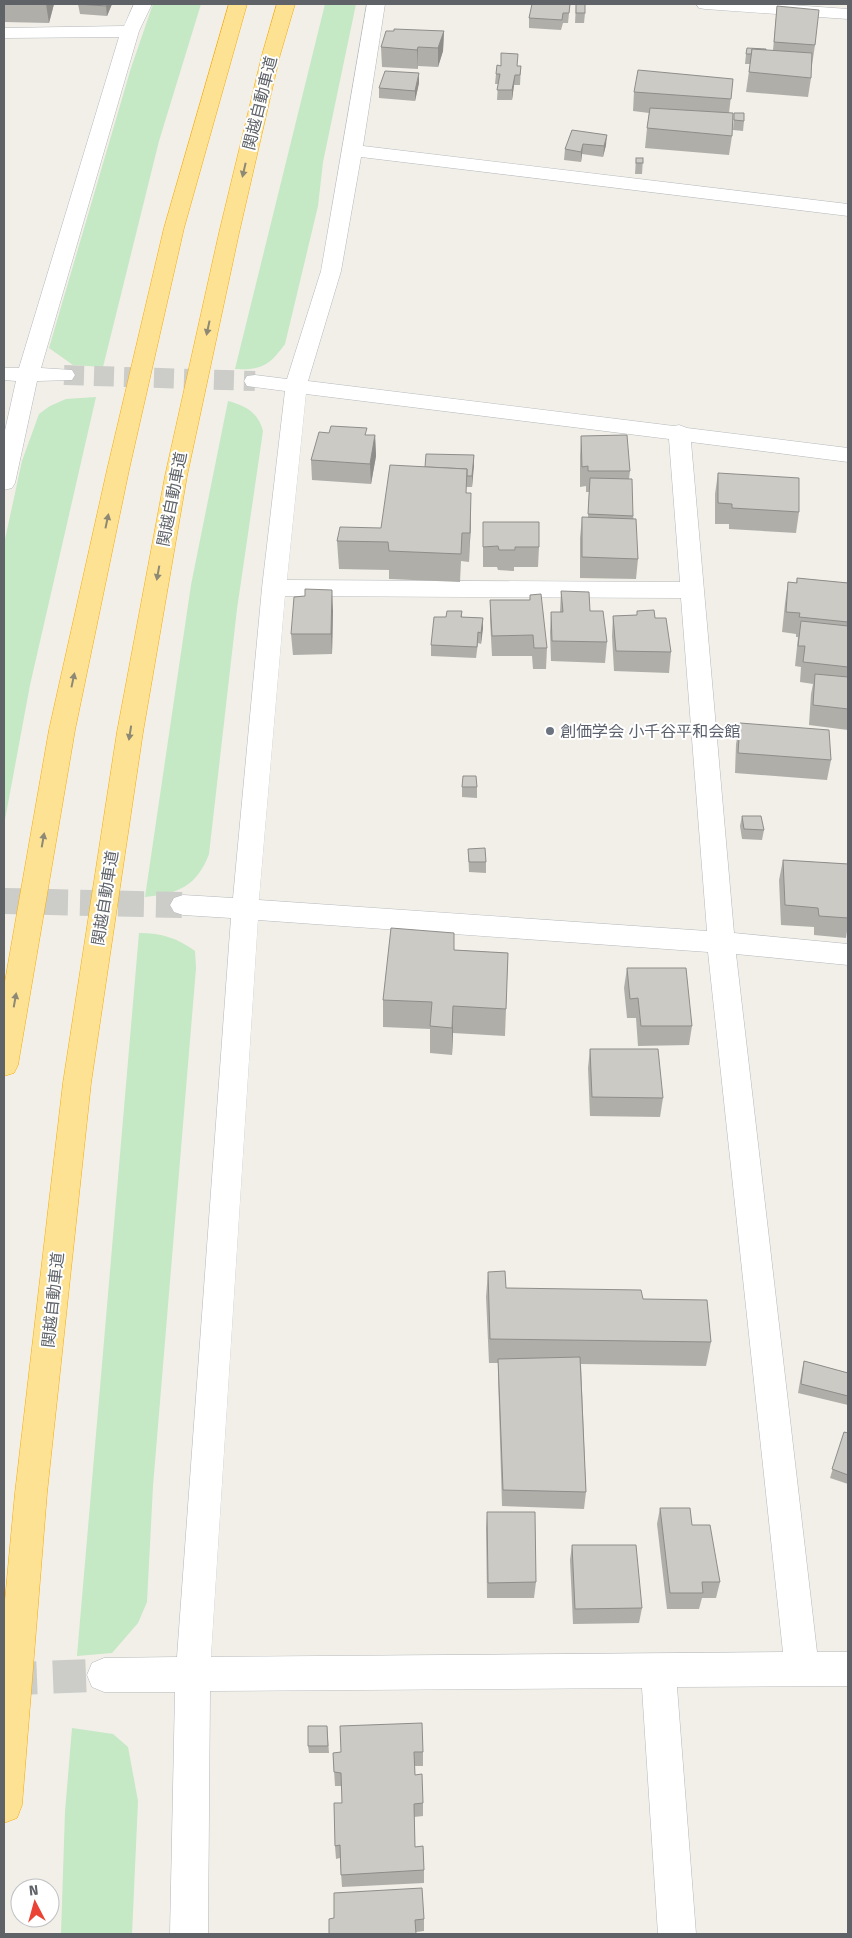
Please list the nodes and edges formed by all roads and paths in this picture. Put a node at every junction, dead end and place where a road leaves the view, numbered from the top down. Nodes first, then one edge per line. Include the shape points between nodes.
1 (143, 4) edge
2 (238, 4) edge
3 (286, 4) edge
4 (376, 4) edge
5 (705, 4) edge
6 (821, 8) edge
7 (848, 14) edge
8 (130, 31) junction
9 (4, 33) edge
10 (353, 150) junction
11 (848, 210) edge
12 (4, 374) edge
13 (28, 374) junction
14 (64, 374) tunnel mouth
15 (255, 381) tunnel mouth
16 (296, 385) junction
17 (679, 432) junction
18 (848, 455) edge
19 (4, 483) edge
20 (274, 588) junction
21 (692, 590) junction
22 (182, 905) tunnel mouth
23 (245, 909) junction
24 (721, 942) junction
25 (848, 954) edge
26 (4, 1065) edge
27 (802, 1669) junction
28 (848, 1669) edge
29 (658, 1670) junction
30 (193, 1672) junction
31 (104, 1675) tunnel mouth
32 (4, 1805) edge
33 (189, 1934) edge
34 (678, 1934) edge

1 - 8 street
26 -> 2 highway via 62,730 116,479 174,228
3 -> 32 highway, 関越自動車道 via 229,233 176,476 130,732 77,1083 31,1493
4 - 10 street
5 - 6 street
6 - 7 street
8 - 9 street
8 - 13 street
10 - 11 street
10 - 16 street via 331,271
12 - 13 street
13 - 14 street
13 - 19 street
15 - 16 street
16 - 17 street
16 - 20 street
17 - 18 street
17 - 21 street
20 - 21 street
20 - 23 street
21 - 24 street
22 - 23 street
23 - 24 street
23 - 30 street
24 - 25 street
24 - 27 street
27 - 28 street
27 - 29 street
29 - 30 street
29 - 34 street
30 - 31 street
30 - 33 street

